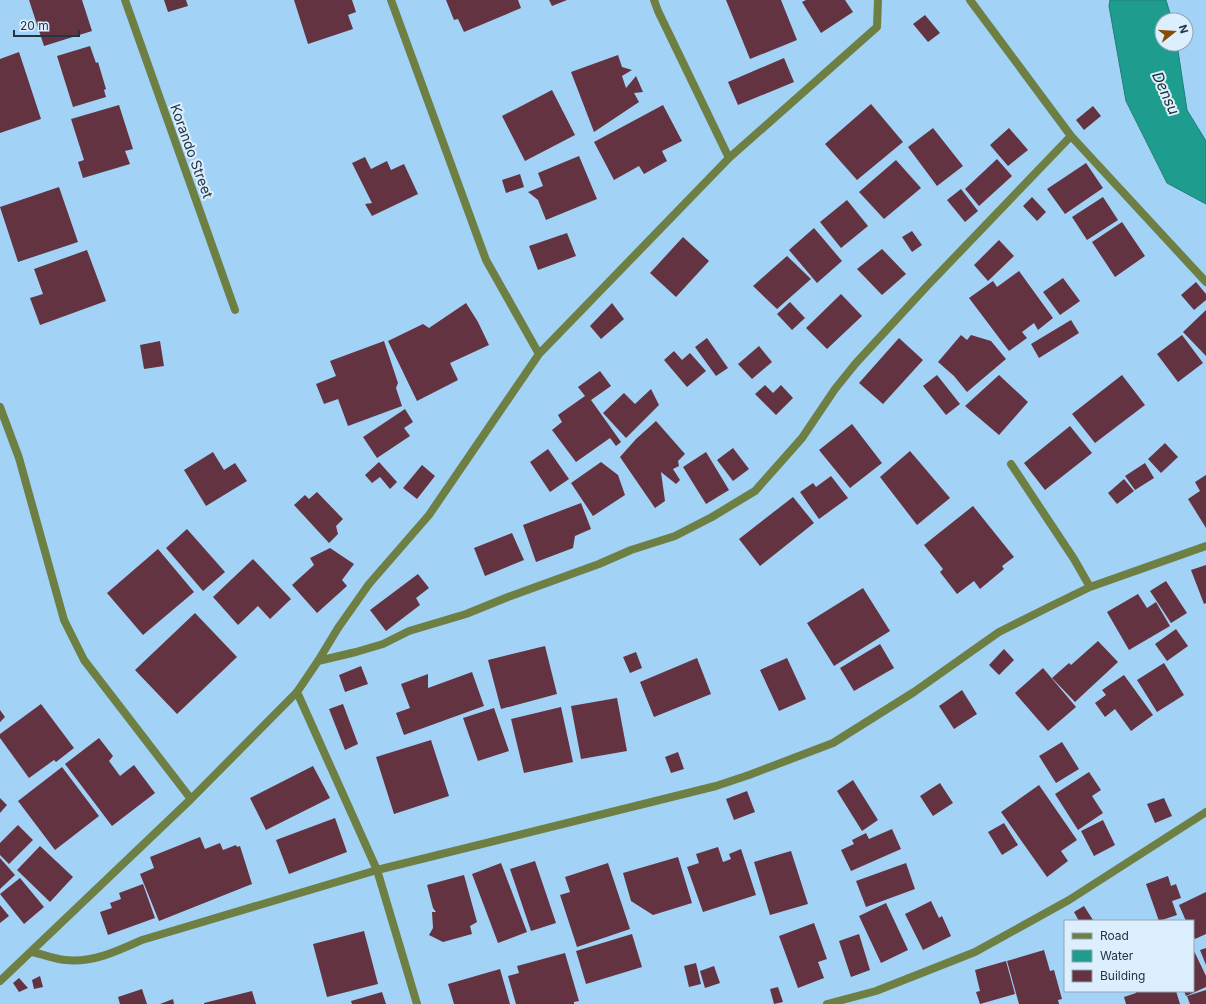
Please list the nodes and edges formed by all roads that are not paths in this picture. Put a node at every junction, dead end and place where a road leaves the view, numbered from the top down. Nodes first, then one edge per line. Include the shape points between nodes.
1 (125, 0) edge
2 (391, 0) edge
3 (654, 0) edge
4 (874, 0) edge
5 (878, 0) edge
6 (970, 0) edge
7 (877, 28) junction
8 (1071, 136) junction
9 (729, 158) junction
10 (1206, 282) edge
11 (235, 310) dead end
12 (539, 354) junction
13 (0, 407) edge
14 (1011, 464) dead end
15 (1206, 546) edge
16 (1090, 587) junction
17 (318, 661) junction
18 (297, 692) junction
19 (191, 799) junction
20 (1206, 812) edge
21 (377, 870) junction
22 (32, 952) junction
23 (0, 981) edge
24 (416, 1004) edge
25 (827, 1004) edge

1 - 11 street, Korando Street
2 - 12 street via 486,260
3 - 9 street
4 - 7 street
5 - 7 street
6 - 8 street
7 - 9 street
8 - 10 street
8 - 17 street via 928,284 856,363 802,438 754,491 675,536 631,550 466,614 409,631 382,644
9 - 12 street
12 - 17 street via 429,515 369,584
13 - 19 street via 19,458 64,620 84,660
14 - 16 street
15 - 16 street
16 - 21 street via 999,632 914,692 833,743 716,786
17 - 18 street
18 - 19 street
18 - 21 street
19 - 22 street
20 - 25 street via 1069,900 975,952 876,991
21 - 22 street via 142,940 113,953 90,959 65,960
21 - 24 street
22 - 23 street

